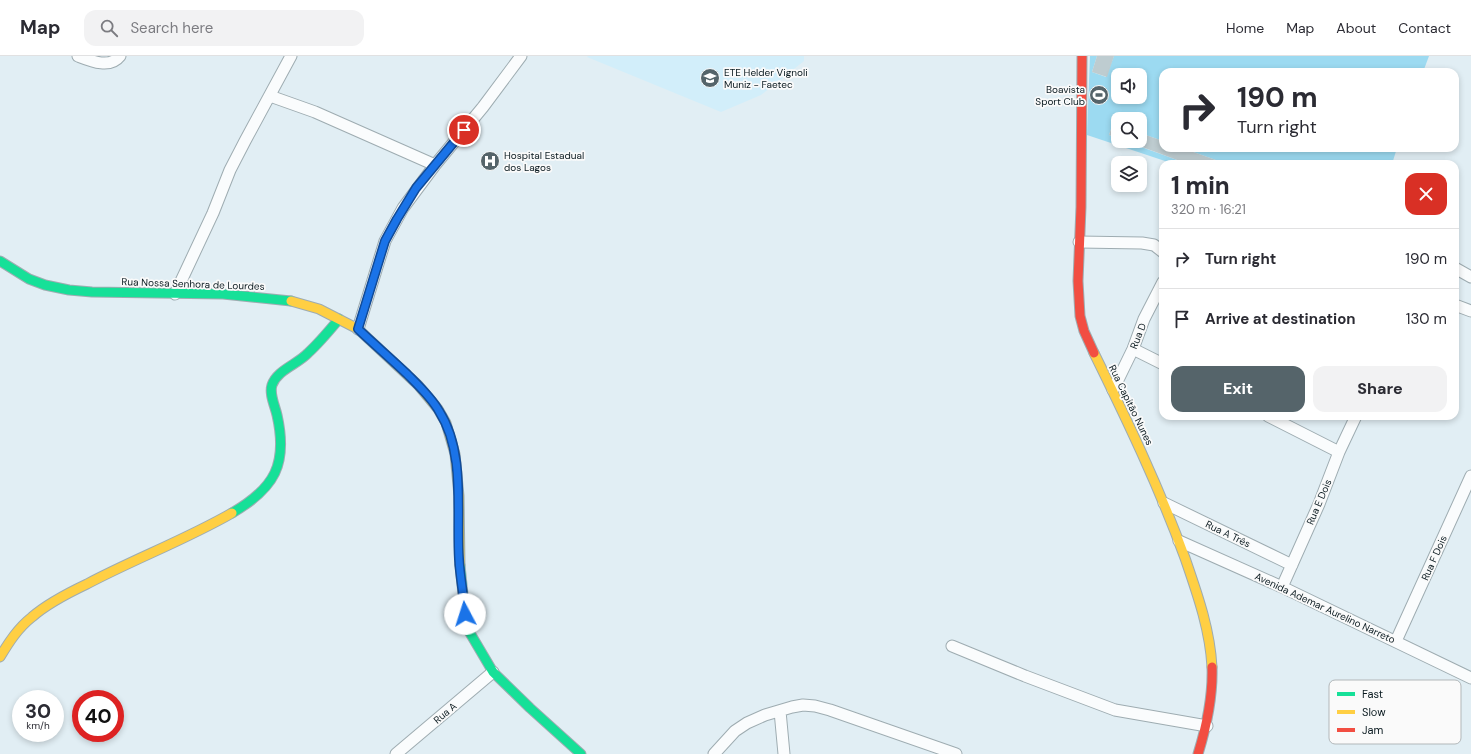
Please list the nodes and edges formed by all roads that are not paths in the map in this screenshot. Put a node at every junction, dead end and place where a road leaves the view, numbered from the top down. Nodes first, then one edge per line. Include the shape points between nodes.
1 (78, 56) edge
2 (120, 56) edge
3 (291, 56) edge
4 (521, 56) edge
5 (1082, 56) edge
6 (270, 96) junction
7 (435, 164) junction
8 (1079, 242) junction
9 (1159, 249) edge
10 (0, 261) edge
11 (1459, 270) edge
12 (1471, 277) edge
13 (1159, 290) edge
14 (175, 294) junction
15 (1459, 306) edge
16 (1471, 311) edge
17 (339, 319) junction
18 (358, 329) junction
19 (1133, 349) junction
20 (1159, 362) edge
21 (1113, 390) junction
22 (1276, 420) edge
23 (1354, 420) edge
24 (1339, 452) junction
25 (1471, 476) edge
26 (1164, 503) junction
27 (1179, 541) junction
28 (1292, 565) junction
29 (1282, 587) junction
30 (1396, 641) junction
31 (952, 646) dead end
32 (0, 657) edge
33 (493, 672) junction
34 (1471, 678) edge
35 (780, 711) junction
36 (1207, 726) junction
37 (396, 754) edge
38 (581, 754) edge
39 (714, 754) edge
40 (784, 754) edge
41 (956, 754) edge
42 (1198, 754) edge

1 - 2 street via 105,64 118,60
3 - 6 street
4 - 7 street via 483,107
5 - 8 street, Rua Capitão Nunes
6 - 7 street via 315,112
6 - 14 street via 230,170
7 - 18 street via 403,208 385,241
8 - 9 street via 1142,243 1154,245
8 - 21 street, Rua Capitão Nunes via 1080,316 1084,331
10 - 14 street, Rua Nossa Senhora de Lourdes via 29,280 69,290
11 - 12 street
13 - 19 street, Rua D
14 - 17 street, Rua Nossa Senhora de Lourdes via 223,294 295,301
15 - 16 street
17 - 18 street, Rua Nossa Senhora de Lourdes
17 - 32 street via 302,360 282,372 273,383 271,392 281,449 277,472 264,490 224,517 106,573 38,611 15,633
18 - 33 street, Rua Nossa Senhora de Lourdes via 418,385 446,423 455,454 459,496 459,560 465,614 470,633
19 - 20 street
19 - 21 street, Rua D
21 - 26 street, Rua Capitão Nunes
22 - 24 street
23 - 24 street, Rua E Dois
24 - 28 street, Rua E Dois
25 - 30 street, Rua F Dois
26 - 27 street, Rua Capitão Nunes
26 - 28 street, Rua A Três
27 - 29 street, Avenida Ademar Aurelino Narreto
27 - 36 street, Rua Capitão Nunes via 1203,614 1210,654 1212,677
28 - 29 street, Rua E Dois
29 - 30 street, Avenida Ademar Aurelino Narreto
30 - 34 street, Avenida Ademar Aurelino Narreto
31 - 36 street via 1115,710
33 - 37 street, Rua A
33 - 38 street, Rua Nossa Senhora de Lourdes
35 - 39 street via 747,723 735,731
35 - 40 street
35 - 41 street via 803,705 815,706
36 - 42 street, Rua Capitão Nunes

